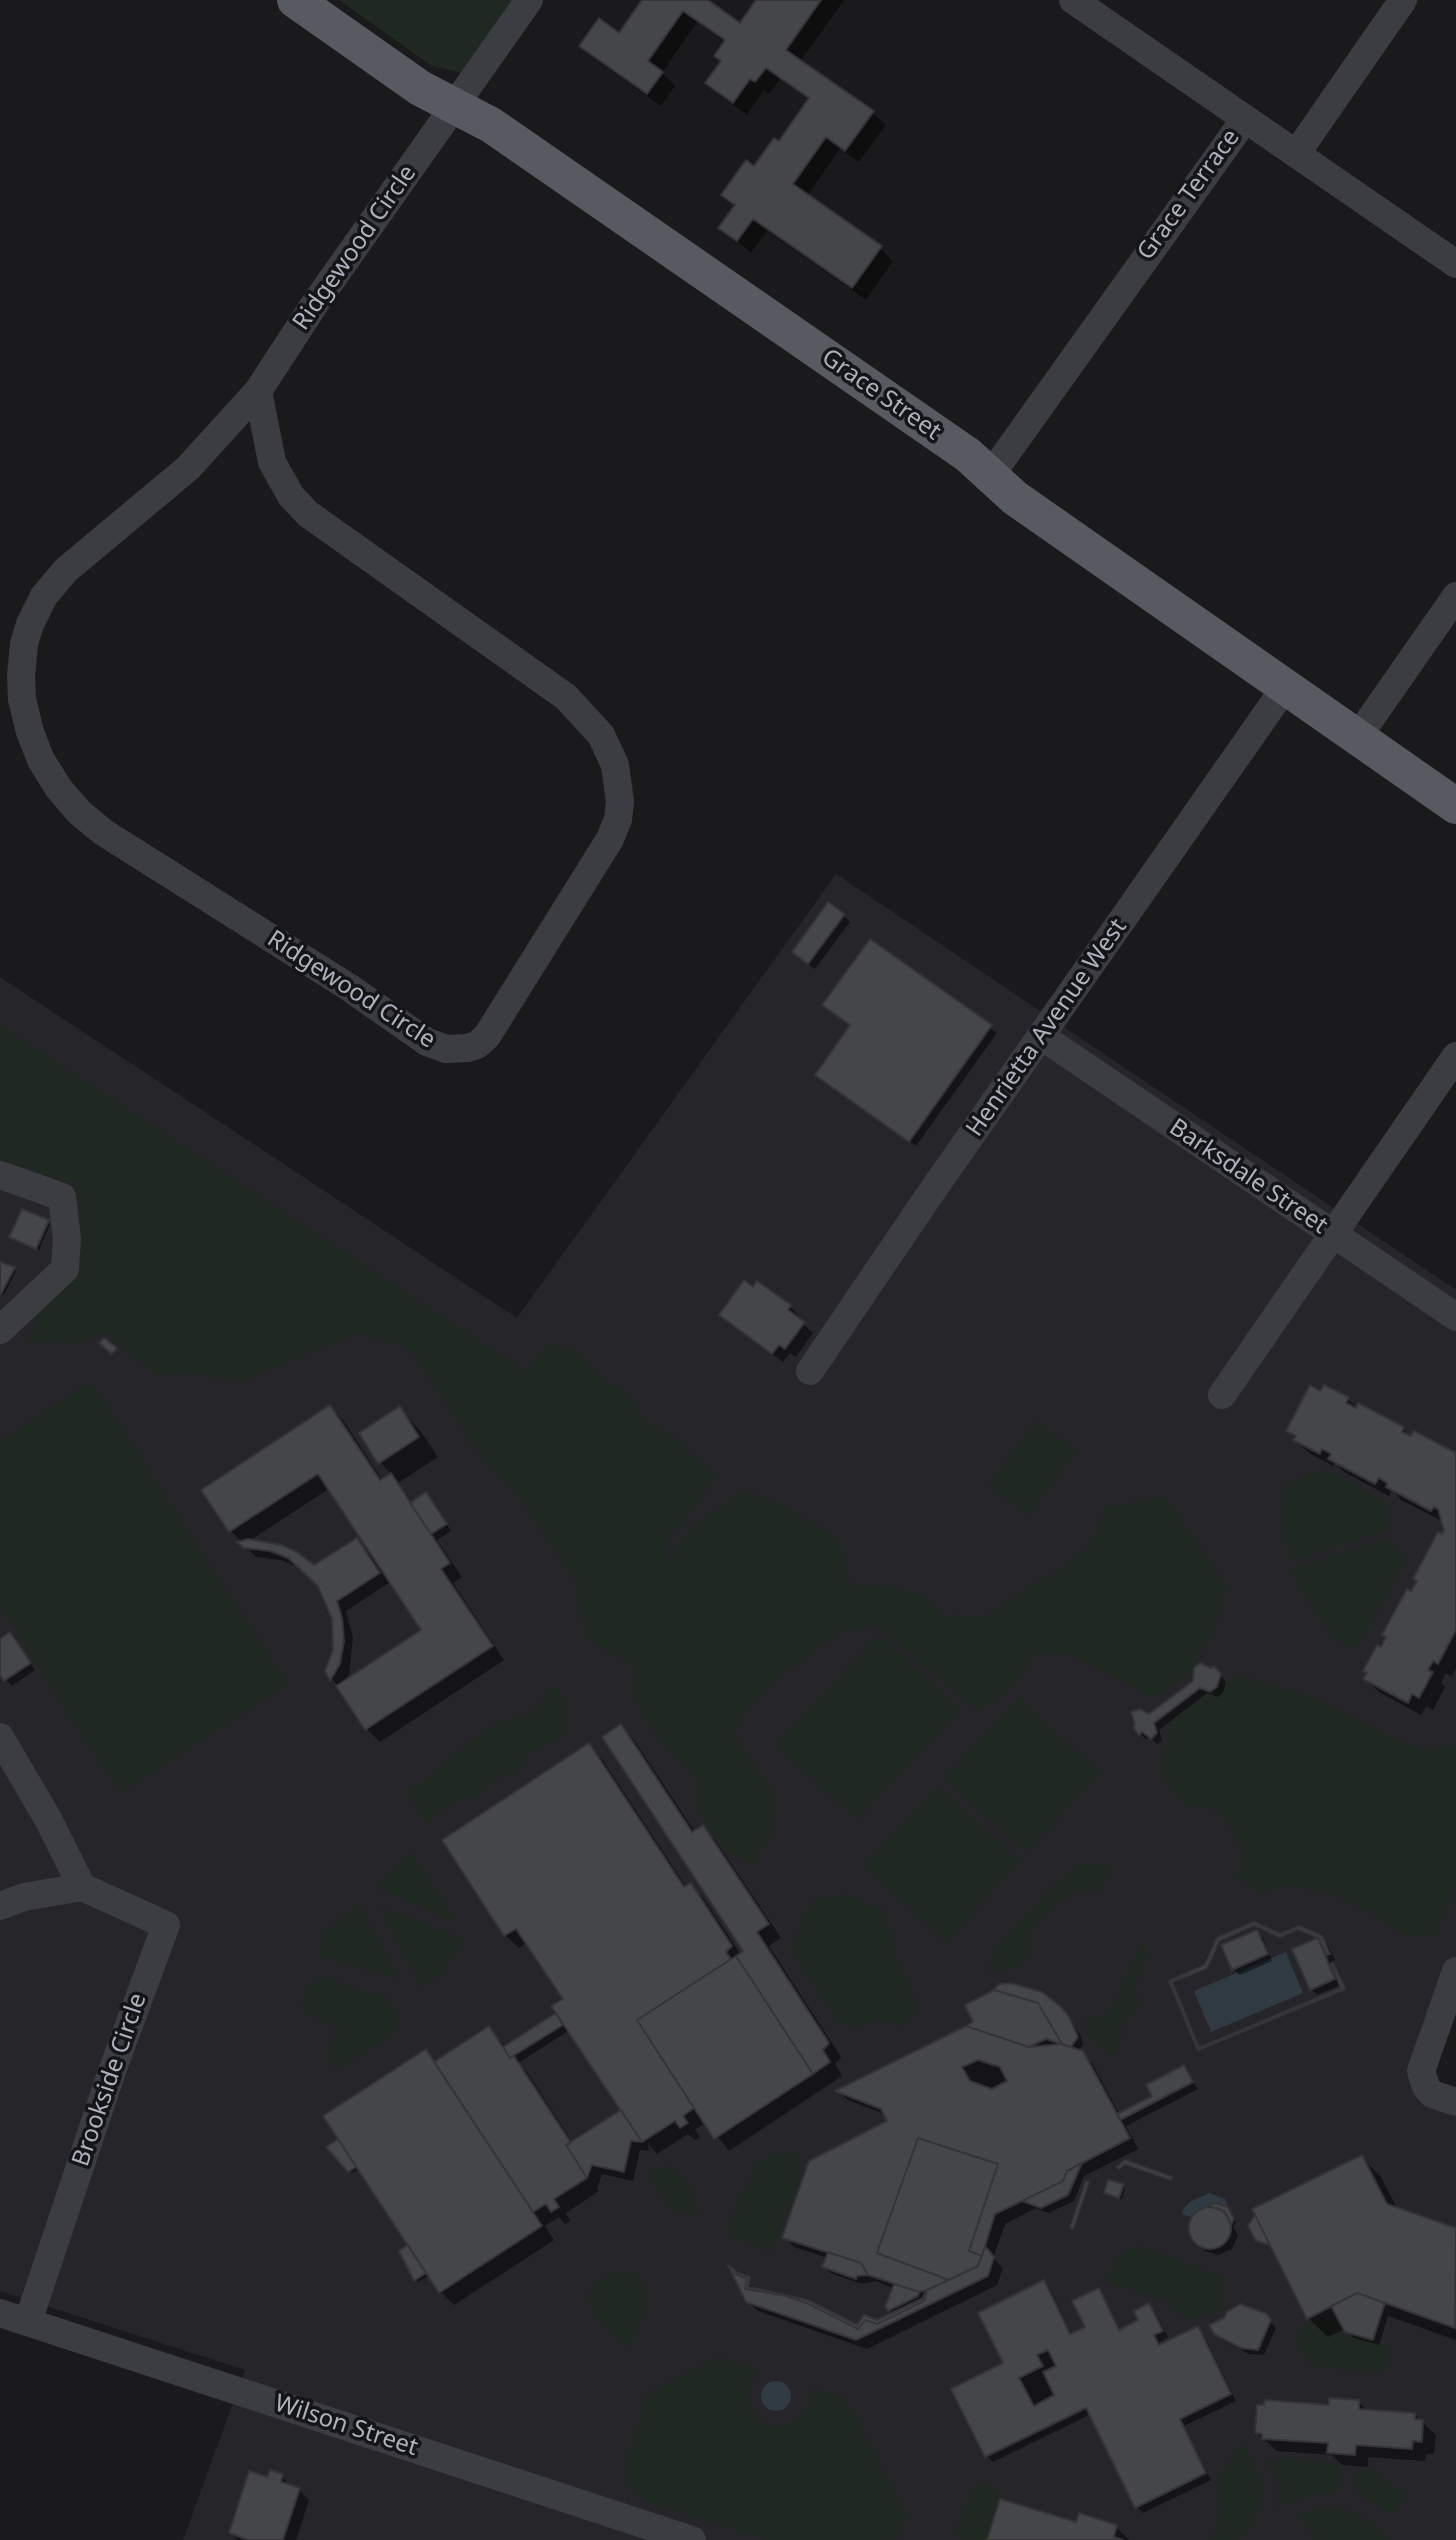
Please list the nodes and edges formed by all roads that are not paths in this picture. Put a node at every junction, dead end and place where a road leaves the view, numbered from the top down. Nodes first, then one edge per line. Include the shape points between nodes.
1 (295, 0) edge
2 (529, 0) edge
3 (1073, 0) edge
4 (1403, 0) edge
5 (455, 106) junction
6 (1245, 119) junction
7 (1296, 154) junction
8 (1456, 264) edge
9 (258, 391) junction
10 (990, 476) junction
11 (1456, 596) edge
12 (1286, 686) junction
13 (1357, 738) junction
14 (1456, 806) edge
15 (1041, 1036) junction
16 (1456, 1056) edge
17 (0, 1175) edge
18 (1332, 1234) junction
19 (1456, 1317) edge
20 (0, 1330) edge
21 (810, 1371) dead end
22 (1222, 1395) dead end
23 (0, 1737) edge
24 (82, 1887) junction
25 (0, 1906) edge
26 (1456, 1971) edge
27 (1456, 2102) edge
28 (0, 2313) edge
29 (28, 2322) junction
30 (692, 2540) edge

1 - 5 main road, Grace Street via 420,88
2 - 5 street, Ridgewood Circle
3 - 6 street
4 - 7 street
5 - 9 street, Ridgewood Circle
5 - 10 main road, Grace Street via 517,142 968,455
6 - 7 street, Grace Terrace
6 - 10 street, Grace Terrace
7 - 8 street, Grace Terrace
9 - 9 street, Ridgewood Circle via 188,468 66,570 44,596 24,644 22,699 30,732 59,789 103,832 427,1042 446,1049 477,1045 610,839 620,802 615,765 601,735 566,697 308,514 272,462
10 - 12 main road, Grace Street
11 - 13 street
12 - 13 main road, Grace Street
12 - 15 street, Henrietta Avenue West
13 - 14 main road, Grace Street
15 - 18 street, Barksdale Street
15 - 21 street, Henrietta Avenue West
16 - 18 street
17 - 20 street via 62,1197 67,1239 65,1269
18 - 19 street, Barksdale Street
18 - 22 street
23 - 24 street
24 - 25 street
24 - 29 street, Brookside Circle via 166,1925
26 - 27 street via 1421,2071 1432,2094
28 - 29 street, Wilson Street
29 - 30 street, Wilson Street

